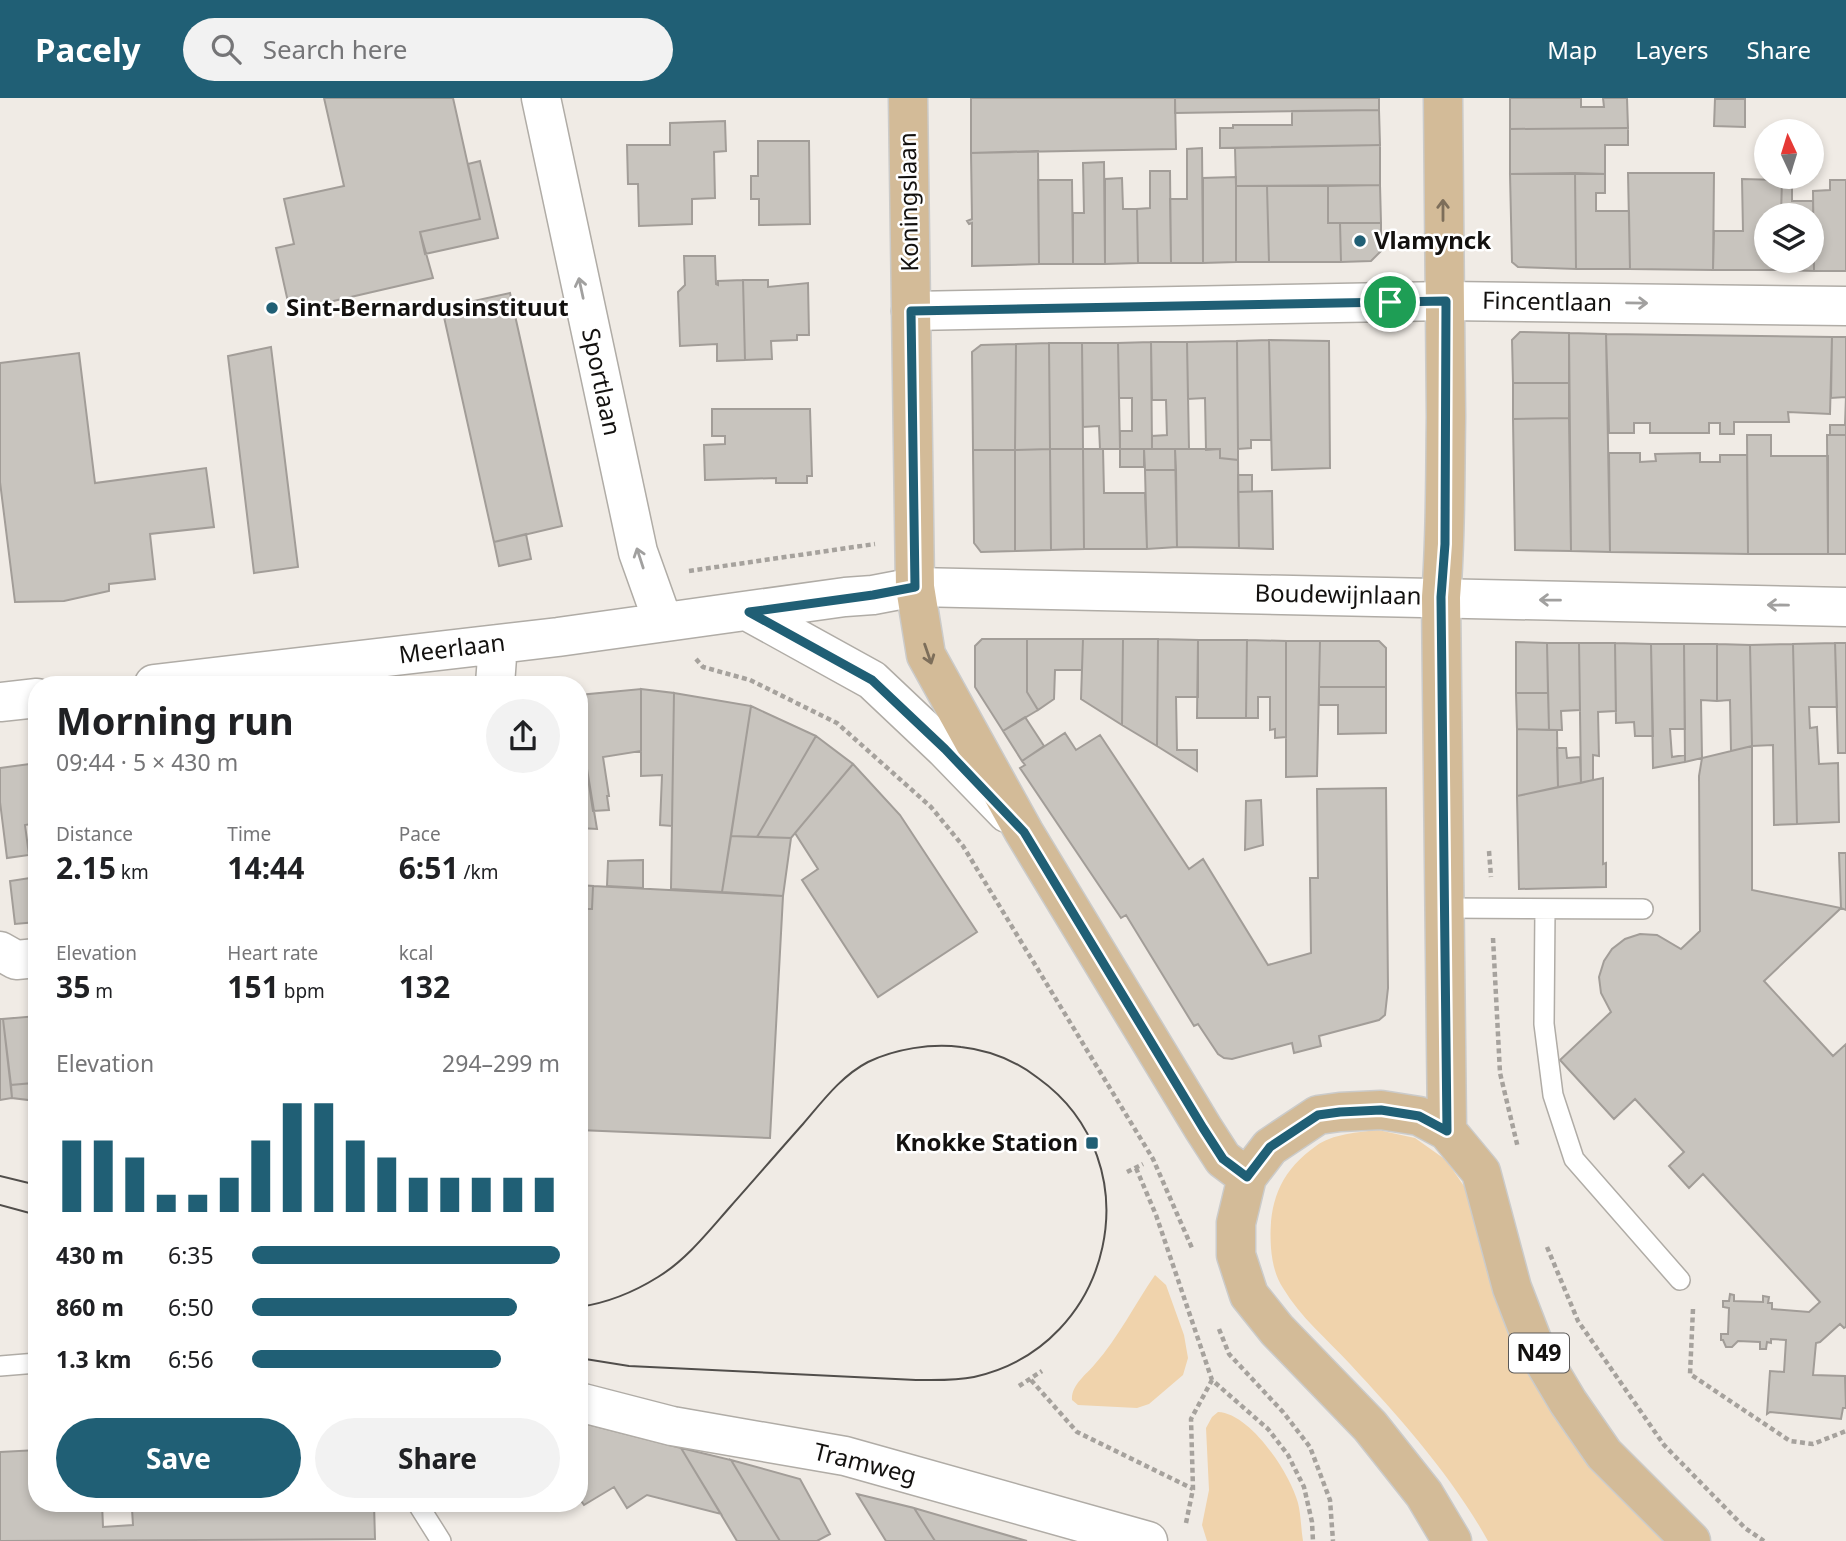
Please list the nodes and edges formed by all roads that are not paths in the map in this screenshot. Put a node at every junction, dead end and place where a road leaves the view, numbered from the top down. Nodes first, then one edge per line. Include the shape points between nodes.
1 (541, 98) edge
2 (908, 98) edge
3 (1443, 98) edge
4 (1446, 301) junction
5 (1846, 306) edge
6 (911, 311) junction
7 (915, 587) junction
8 (1441, 597) junction
9 (1846, 607) edge
10 (749, 612) junction
11 (663, 622) junction
12 (498, 644) junction
13 (223, 676) edge
14 (496, 676) edge
15 (28, 699) edge
16 (0, 702) edge
17 (1024, 832) junction
18 (1445, 908) junction
19 (1545, 909) junction
20 (1643, 909) dead end
21 (0, 951) edge
22 (28, 959) edge
23 (1447, 1131) junction
24 (1247, 1177) junction
25 (1680, 1280) road end
26 (28, 1364) edge
27 (0, 1366) edge
28 (588, 1404) edge
29 (423, 1512) edge
30 (441, 1541) edge
31 (1148, 1541) edge
32 (1452, 1541) edge
33 (1691, 1541) edge

11 -> 1 street, Sportlaan via 638,552
2 - 6 main road, Koningslaan
4 -> 3 main road
4 -> 5 street, Fincentlaan
4 - 6 street, Fincentlaan
4 - 8 main road
6 - 7 main road, Koningslaan
7 - 8 street, Boudewijnlaan
7 - 10 street, Meerlaan
7 -> 17 main road, Koningslaan via 926,655
9 -> 8 street, Boudewijnlaan
8 - 18 main road
10 - 11 street, Meerlaan
10 - 17 street via 872,680
11 - 12 street, Meerlaan
12 - 13 street, Meerlaan
12 - 14 street
15 - 16 street
17 - 24 main road, Koningslaan via 1223,1159
18 - 19 lane
18 - 23 main road
19 - 20 lane
19 - 25 lane via 1544,1024 1553,1095 1574,1159
21 - 22 street via 16,960
23 - 24 main road, N49 via 1419,1116 1381,1110 1318,1115 1270,1147
23 - 33 main road, N49 via 1481,1172 1512,1288 1534,1345 1604,1454
24 - 32 main road, N49 via 1236,1223 1236,1255 1249,1295 1370,1426 1424,1494
26 - 27 lane
28 - 31 street, Tramweg via 672,1426 845,1457
29 - 30 lane

